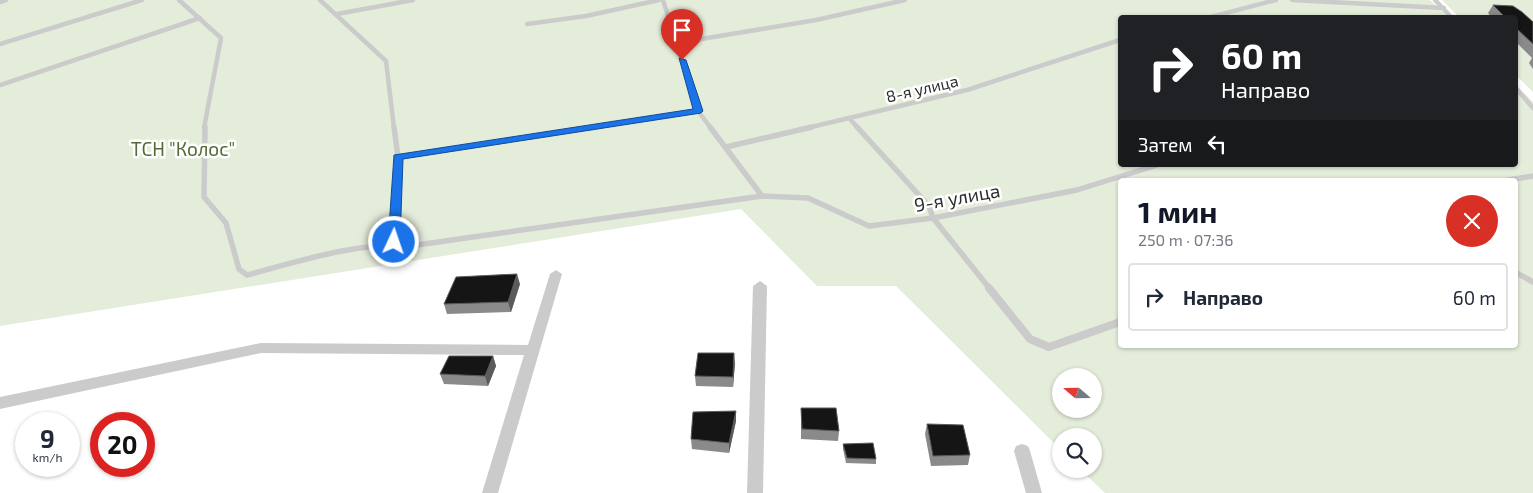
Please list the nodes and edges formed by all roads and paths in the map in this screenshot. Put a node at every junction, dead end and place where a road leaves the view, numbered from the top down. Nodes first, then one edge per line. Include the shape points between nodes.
1 (6, 0) edge
2 (142, 0) edge
3 (179, 0) edge
4 (320, 0) edge
5 (414, 0) edge
6 (659, 0) edge
7 (663, 0) edge
8 (904, 0) edge
9 (1276, 0) edge
10 (1292, 0) edge
11 (1435, 0) edge
12 (0, 2) edge
13 (1444, 8) junction
14 (337, 14) junction
15 (1218, 15) edge
16 (1450, 15) edge
17 (200, 18) junction
18 (527, 24) dead end
19 (1118, 41) edge
20 (677, 43) junction
21 (0, 44) edge
22 (0, 85) edge
23 (1518, 90) edge
24 (1533, 108) edge
25 (698, 111) junction
26 (849, 118) junction
27 (726, 148) junction
28 (398, 157) junction
29 (1151, 167) edge
30 (1533, 176) edge
31 (1518, 178) edge
32 (762, 196) junction
33 (933, 218) junction
34 (394, 242) junction
35 (556, 274) dead end
36 (1518, 274) edge
37 (1533, 282) edge
38 (760, 286) dead end
39 (1118, 323) edge
40 (533, 350) junction
41 (0, 402) edge
42 (1022, 451) dead end
43 (490, 493) edge
44 (756, 493) edge
45 (1034, 493) edge

1 - 12 lane
2 - 21 lane
3 - 17 lane
4 - 14 lane
5 - 14 lane
6 - 18 lane via 586,16
7 - 20 lane
8 - 20 lane via 816,20
9 - 15 lane
10 - 13 lane
11 - 13 lane
13 - 16 lane
14 - 28 lane via 386,61
17 - 22 lane
17 - 34 lane, 9-я улица via 221,38 204,130 204,197 226,223 239,269 247,275
19 - 26 lane, 8-я улица via 967,90
20 - 25 lane
23 - 24 lane
25 - 27 lane
25 - 28 lane
26 - 27 lane, 8-я улица
26 - 33 lane via 929,206
27 - 32 lane
28 - 34 lane
29 - 33 lane, 9-я улица via 1077,190
30 - 31 lane
32 - 33 lane, 9-я улица via 808,198 869,226
32 - 34 lane, 9-я улица via 417,245
33 - 39 lane via 1030,338 1049,347
35 - 40 street
36 - 37 lane
38 - 44 street
40 - 41 street via 261,348
40 - 43 street
42 - 45 street

